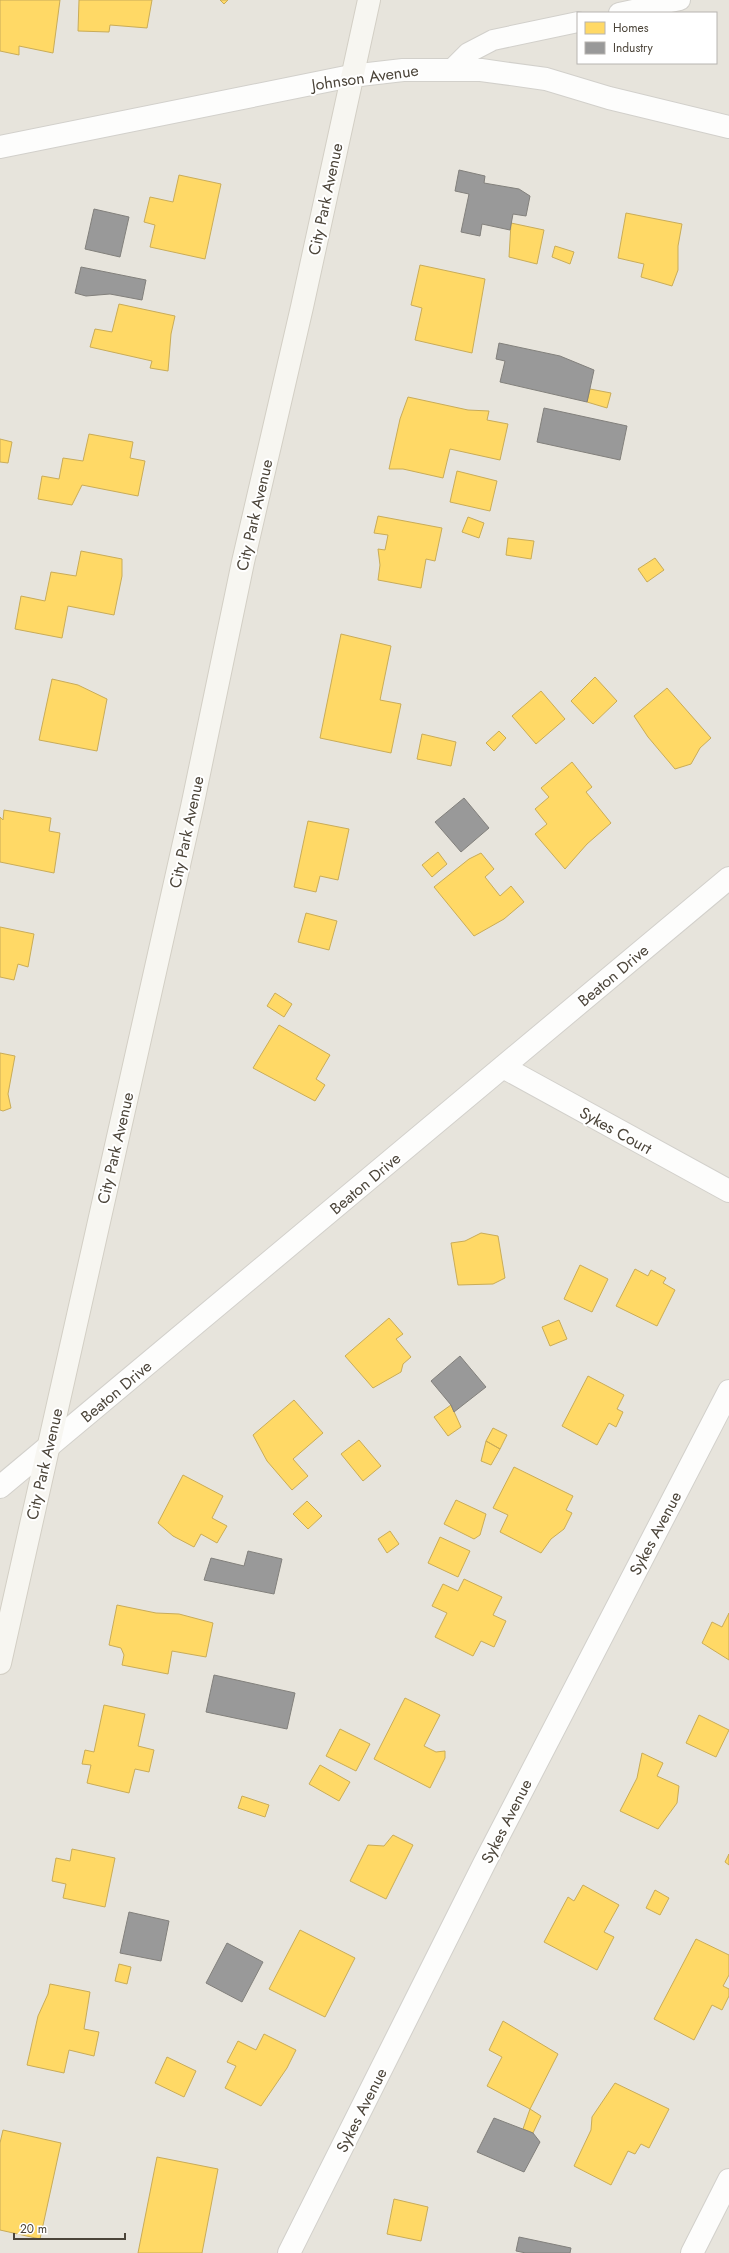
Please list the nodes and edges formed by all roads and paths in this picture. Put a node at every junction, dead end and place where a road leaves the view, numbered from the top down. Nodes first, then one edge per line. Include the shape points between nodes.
1 (369, 0) edge
2 (680, 0) edge
3 (624, 12) edge
4 (577, 22) edge
5 (453, 68) junction
6 (351, 76) junction
7 (729, 127) edge
8 (0, 147) edge
9 (729, 878) edge
10 (503, 1067) junction
11 (729, 1191) edge
12 (729, 1391) edge
13 (48, 1448) junction
14 (0, 1487) edge
15 (0, 1663) edge
16 (729, 2180) edge
17 (289, 2253) edge
18 (692, 2253) edge

1 - 6 street, City Park Avenue
2 - 3 lane
4 - 5 lane via 493,40 468,53
5 - 6 street, Johnson Avenue
5 - 7 street, Johnson Avenue via 546,79 609,98
6 - 8 street, Johnson Avenue
6 - 13 street, City Park Avenue via 302,307 243,562 192,807
9 - 10 street, Beaton Drive
10 - 11 street, Sykes Court
10 - 13 street, Beaton Drive
12 - 17 street, Sykes Avenue via 484,1864
13 - 14 street, Beaton Drive
13 - 15 street, City Park Avenue
16 - 18 street

